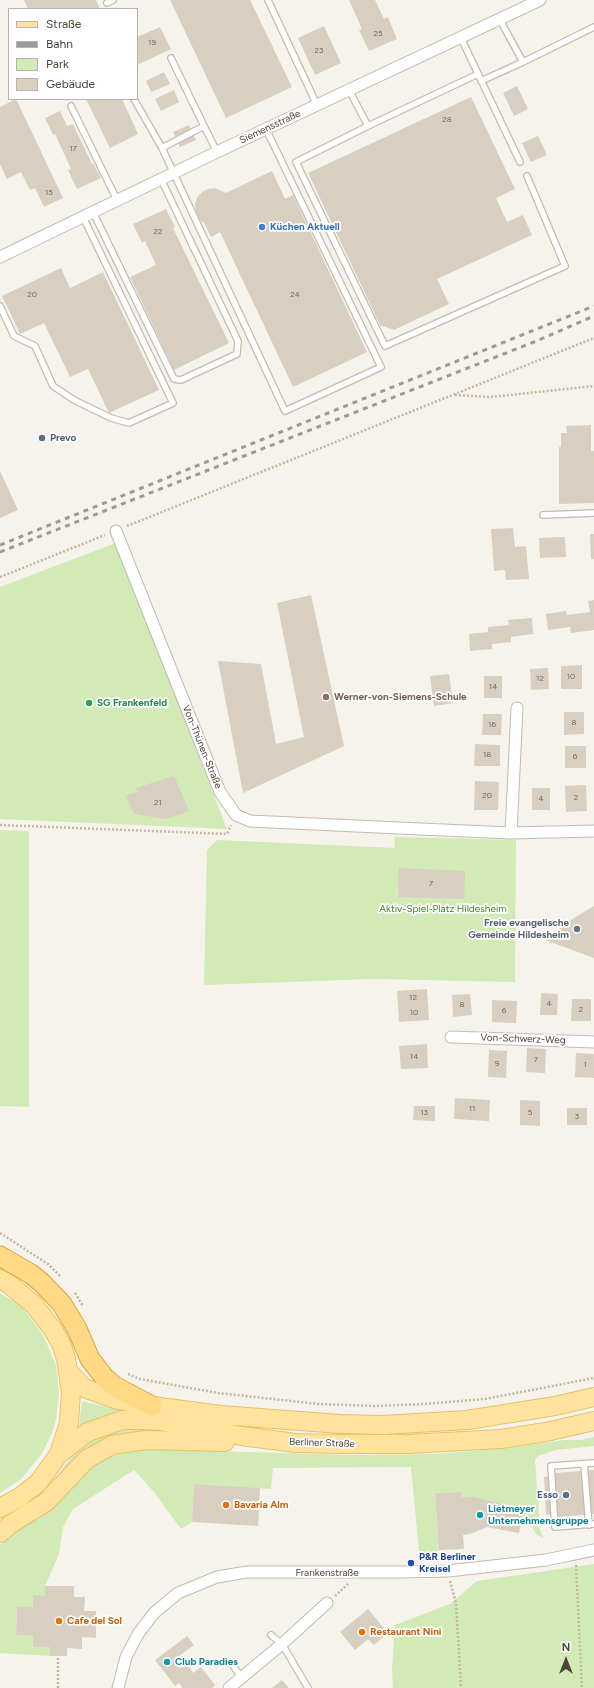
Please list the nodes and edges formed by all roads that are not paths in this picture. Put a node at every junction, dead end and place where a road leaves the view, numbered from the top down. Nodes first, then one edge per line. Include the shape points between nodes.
1 (113, 0) edge
2 (268, 0) edge
3 (540, 0) edge
4 (107, 3) dead end
5 (500, 20) junction
6 (594, 27) edge
7 (461, 38) junction
8 (171, 58) dead end
9 (523, 62) junction
10 (478, 74) junction
11 (481, 81) junction
12 (349, 90) junction
13 (135, 100) edge
14 (317, 105) junction
15 (71, 106) dead end
16 (204, 126) junction
17 (368, 126) junction
18 (266, 129) junction
19 (162, 148) junction
20 (217, 152) junction
21 (520, 162) dead end
22 (174, 173) junction
23 (527, 176) dead end
24 (161, 179) junction
25 (117, 200) junction
26 (88, 215) junction
27 (0, 257) edge
28 (0, 306) edge
29 (594, 513) edge
30 (543, 515) dead end
31 (116, 531) road end
32 (517, 708) dead end
33 (594, 831) edge
34 (511, 833) junction
35 (451, 1037) dead end
36 (594, 1042) edge
37 (0, 1256) edge
38 (0, 1279) edge
39 (69, 1372) junction
40 (594, 1397) edge
41 (152, 1406) junction
42 (594, 1421) edge
43 (296, 1443) junction
44 (59, 1454) junction
45 (594, 1463) edge
46 (584, 1464) junction
47 (0, 1508) edge
48 (591, 1524) edge
49 (0, 1533) edge
50 (594, 1550) edge
51 (327, 1603) road end
52 (272, 1635) dead end
53 (282, 1644) junction
54 (234, 1667) dead end
55 (241, 1677) junction
56 (118, 1688) edge
57 (229, 1688) edge
58 (308, 1688) edge

1 - 4 lane
2 - 14 lane
3 - 5 street, Siemensstraße
5 - 7 street, Siemensstraße
5 - 9 lane
6 - 9 lane
7 - 10 lane
7 - 12 street, Siemensstraße
8 - 16 lane
9 - 11 lane
10 - 11 lane
10 - 17 lane
11 - 21 lane
12 - 14 street, Siemensstraße
12 - 17 lane
13 - 19 lane
14 - 18 street, Siemensstraße
15 - 25 lane
16 - 19 lane
16 - 20 lane
17 - 23 lane via 296,162 385,346 565,266
18 - 20 street, Siemensstraße
18 - 22 lane via 381,367 285,411
19 - 22 lane
20 - 22 street, Siemensstraße
22 - 24 street, Siemensstraße
24 - 25 street, Siemensstraße
24 - 26 lane via 238,341 236,354 181,380 174,379
25 - 26 street, Siemensstraße
26 - 27 street, Siemensstraße
26 - 28 lane via 173,404 129,423 110,418 74,400 53,386 35,346 14,336
29 - 30 lane
31 - 34 street, Von-Thünen-Straße via 220,792 236,815 250,821
32 - 34 street
33 - 34 street
35 - 36 street, Von-Schwerz-Weg
37 - 41 highway via 31,1274 62,1304 77,1329 90,1359 104,1377 114,1386
38 - 39 main road via 22,1294 45,1317 62,1346
39 - 41 main road, Berliner Straße via 84,1388 93,1392 118,1400
39 - 44 main road via 69,1423
40 - 41 main road, Berliner Straße via 467,1420 383,1425 261,1419
42 - 43 main road, Berliner Straße via 546,1432 470,1442
43 - 44 main road, Berliner Straße via 160,1421 122,1420 88,1432
43 - 49 main road via 146,1440 112,1445 87,1459 46,1502
44 - 47 main road via 38,1483
45 - 46 lane
46 - 48 lane
46 - 48 lane via 551,1466 554,1520 555,1527
50 - 56 street, Frankenstraße via 538,1561 448,1571 247,1572 217,1577 178,1593 154,1613 138,1634 126,1657
51 - 53 street
52 - 53 lane
53 - 55 street
53 - 58 lane
54 - 55 lane
55 - 57 street

